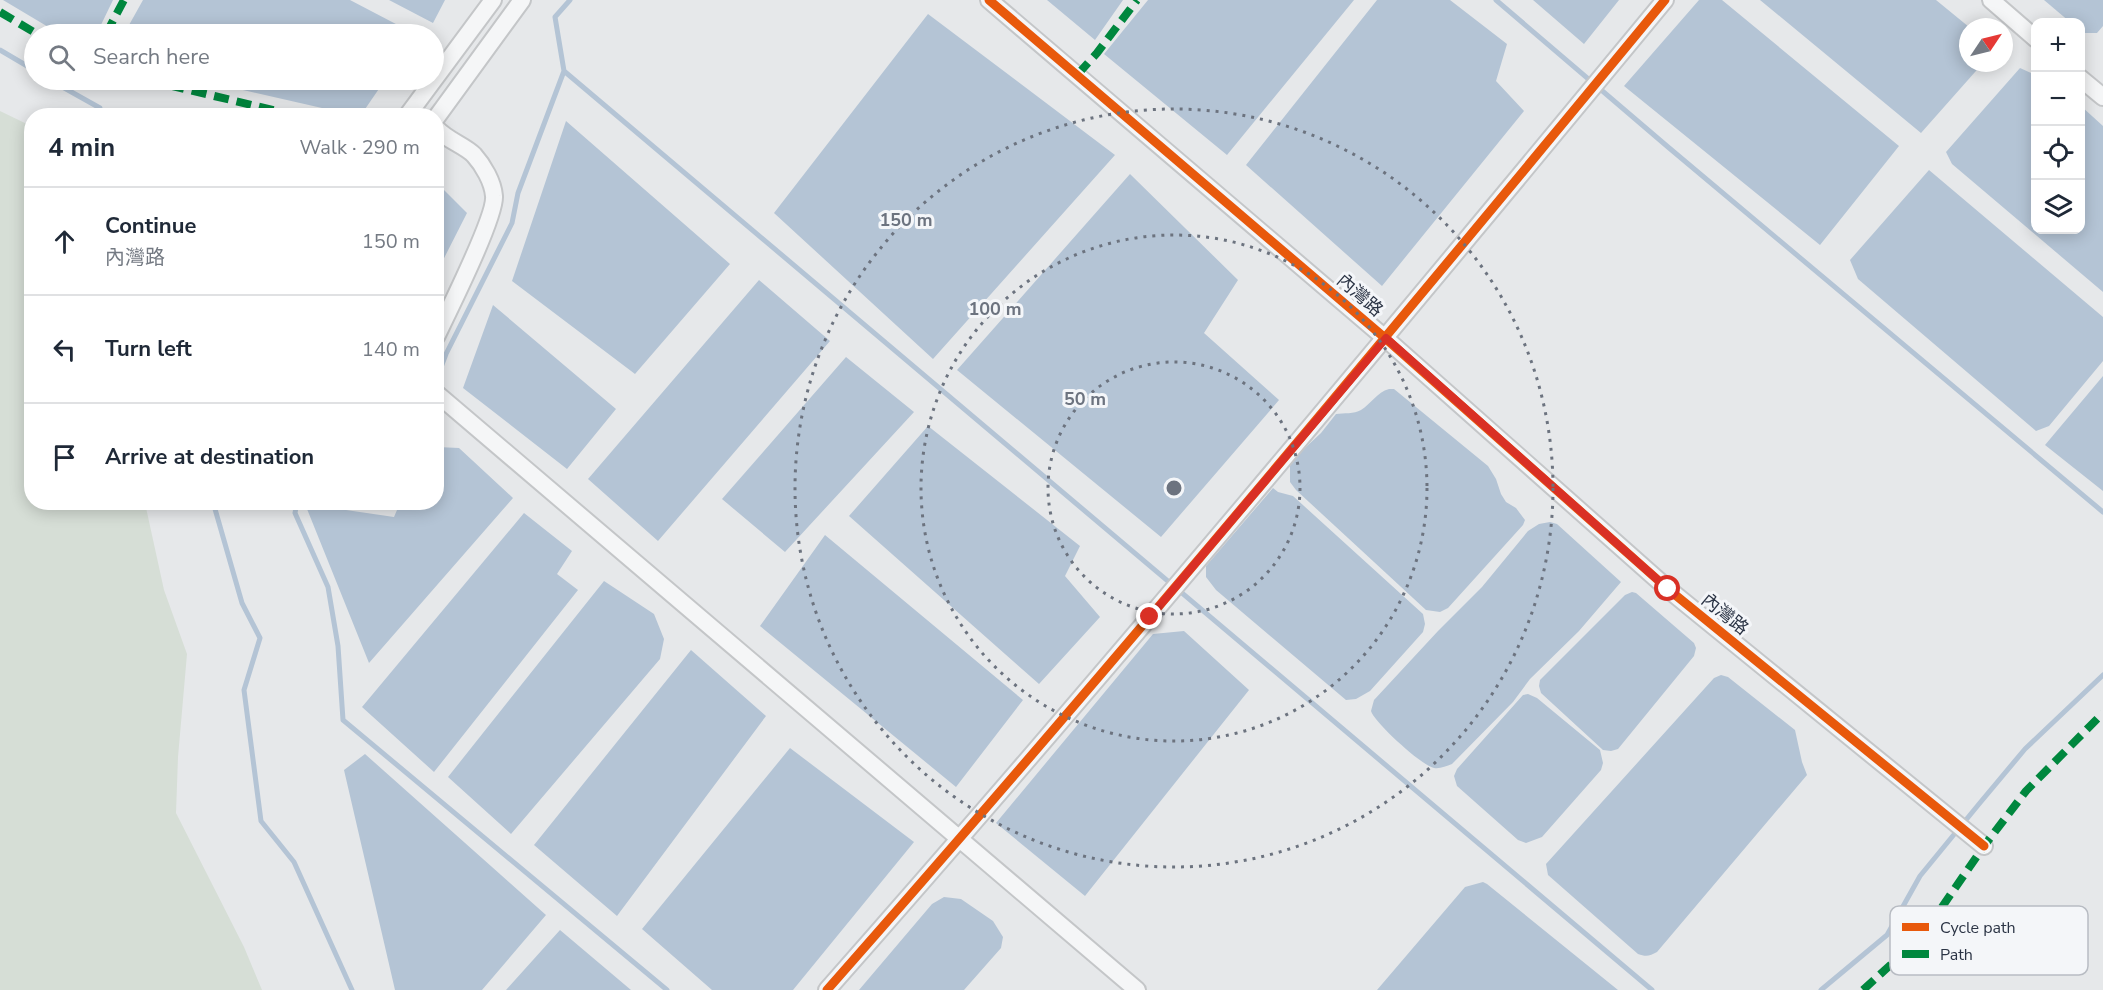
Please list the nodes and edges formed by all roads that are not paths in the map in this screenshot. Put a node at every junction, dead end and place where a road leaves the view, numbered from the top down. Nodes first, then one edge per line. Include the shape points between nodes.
1 (493, 0) edge
2 (522, 0) edge
3 (989, 0) edge
4 (1665, 0) edge
5 (1991, 0) edge
6 (2031, 35) edge
7 (444, 69) edge
8 (2085, 82) edge
9 (429, 90) edge
10 (2103, 97) edge
11 (416, 108) edge
12 (443, 108) edge
13 (444, 136) edge
14 (444, 319) edge
15 (1386, 338) junction
16 (444, 400) edge
17 (961, 838) junction
18 (1984, 846) dead end
19 (827, 990) edge
20 (1137, 990) edge

1 - 7 street
2 - 12 street
3 - 15 street, 內灣路
4 - 15 street
5 - 6 street
8 - 10 street
9 - 11 street
13 - 14 street via 473,154 491,182 495,198
15 - 17 street
15 - 18 street, 內灣路 via 1668,589
16 - 17 street
17 - 19 street
17 - 20 street

